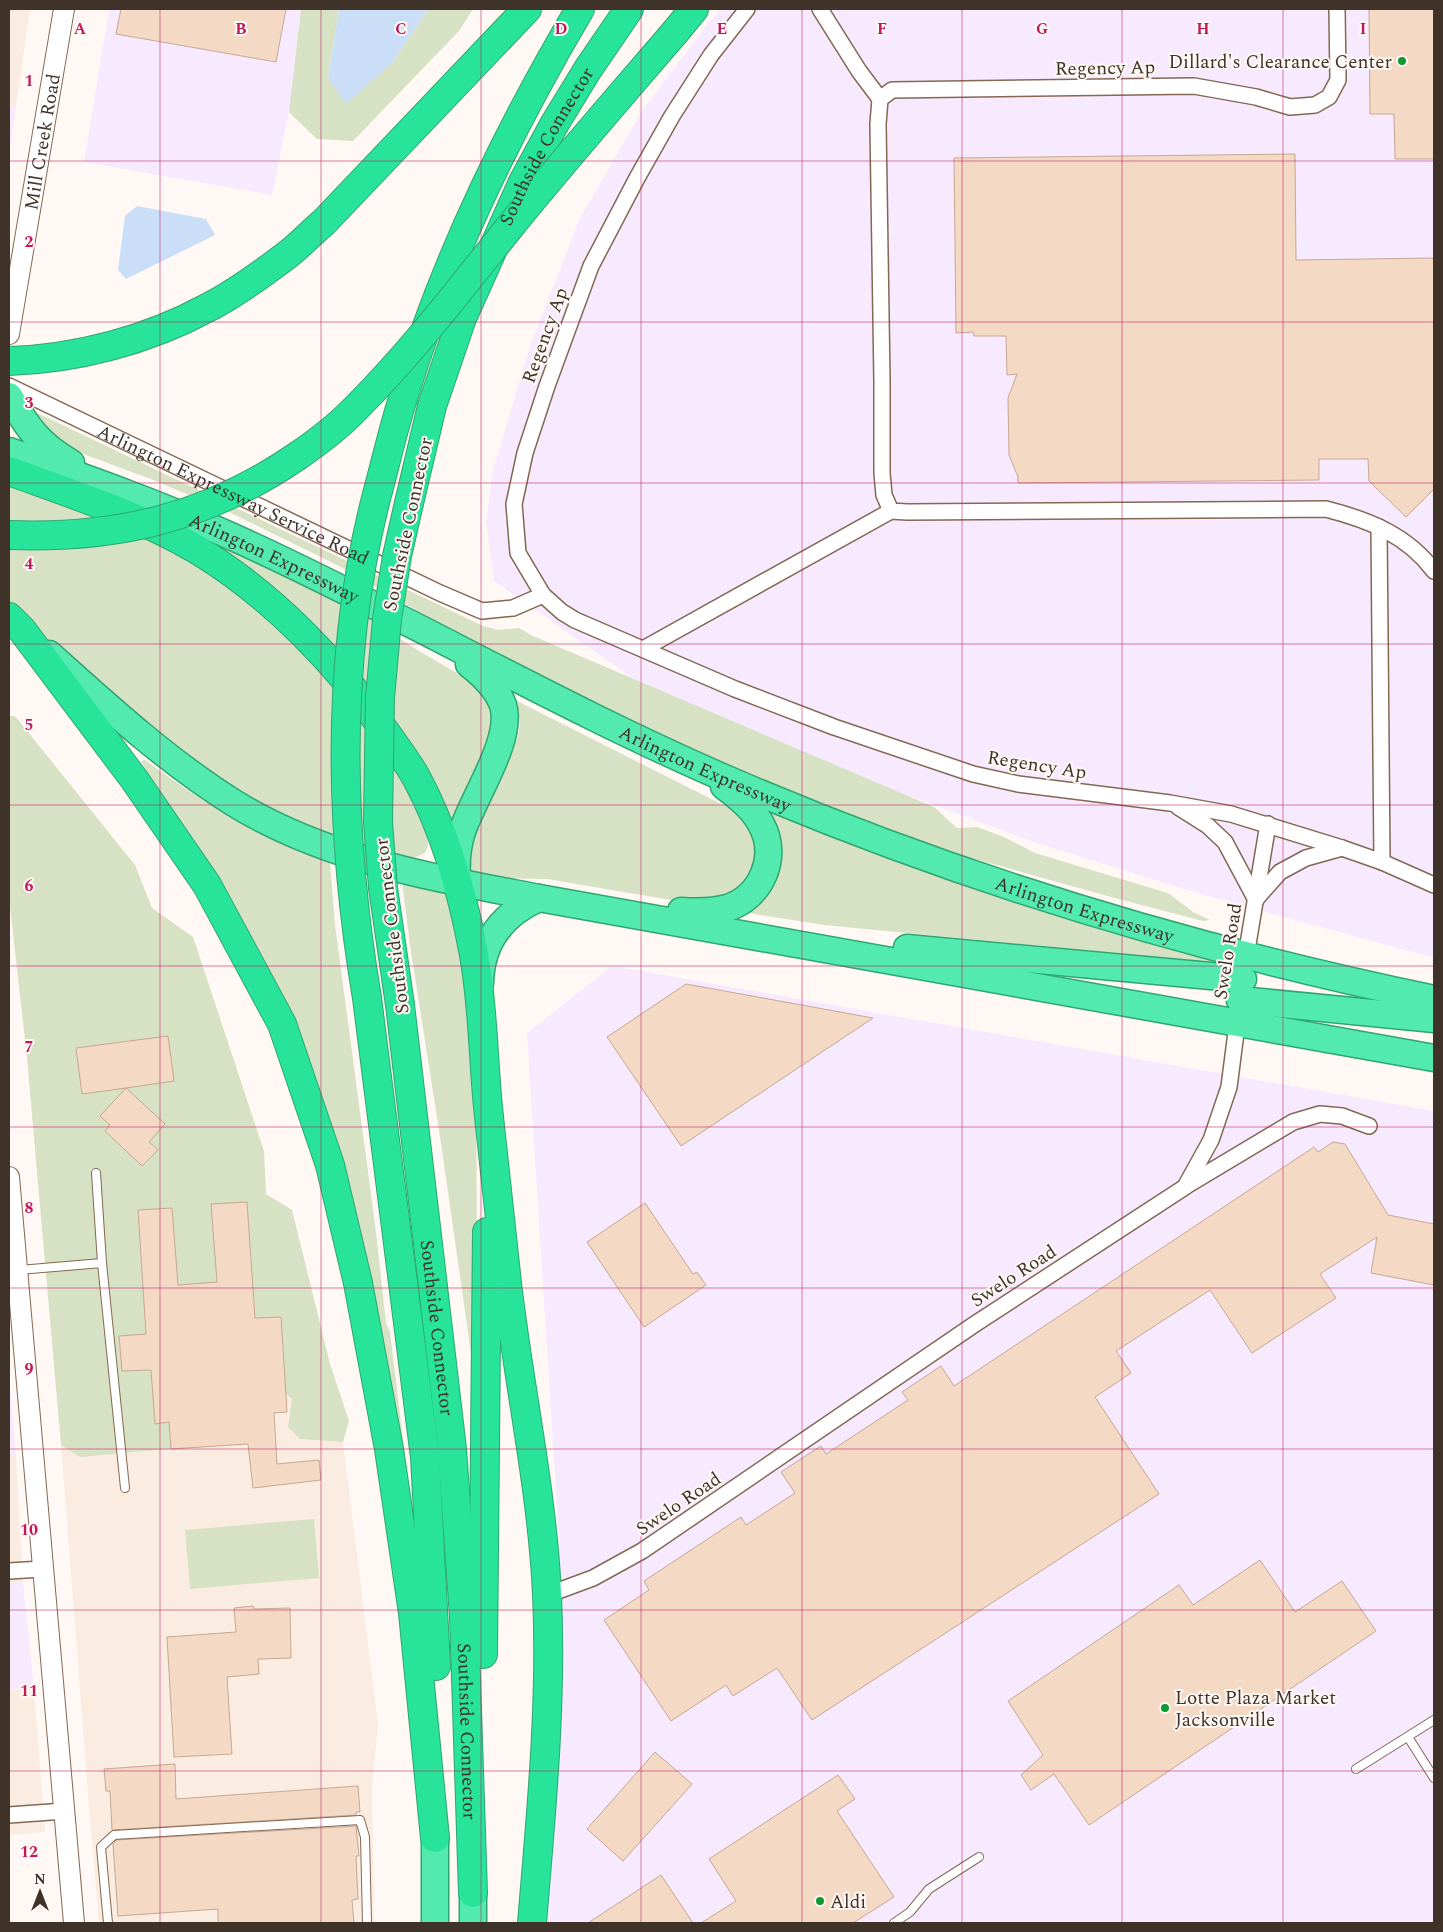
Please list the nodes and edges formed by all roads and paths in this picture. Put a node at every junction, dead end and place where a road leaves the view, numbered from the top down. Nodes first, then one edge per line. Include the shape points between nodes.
1 (64, 9) edge
2 (527, 9) edge
3 (580, 9) edge
4 (629, 9) edge
5 (694, 9) edge
6 (747, 9) edge
7 (820, 9) edge
8 (1337, 9) edge
9 (880, 99) junction
10 (9, 334) edge
11 (9, 361) edge
12 (9, 386) edge
13 (9, 396) edge
14 (9, 451) edge
15 (9, 471) edge
16 (150, 502) junction
17 (891, 510) junction
18 (1378, 526) junction
19 (9, 535) edge
20 (1434, 571) edge
21 (543, 595) junction
22 (13, 626) edge
23 (421, 631) junction
24 (643, 649) junction
25 (687, 761) junction
26 (1170, 803) junction
27 (1268, 824) junction
28 (1342, 848) junction
29 (1382, 862) junction
30 (458, 882) junction
31 (1434, 885) edge
32 (539, 898) junction
33 (1256, 900) junction
34 (593, 907) junction
35 (752, 935) junction
36 (1247, 954) junction
37 (480, 996) junction
38 (1434, 999) edge
39 (1240, 1001) junction
40 (1434, 1019) edge
41 (1434, 1058) edge
42 (488, 1104) junction
43 (1369, 1126) dead end
44 (96, 1173) dead end
45 (9, 1177) edge
46 (1185, 1187) junction
47 (102, 1263) junction
48 (17, 1270) junction
49 (15, 1321) edge
50 (126, 1488) dead end
51 (42, 1569) junction
52 (9, 1571) edge
53 (547, 1595) junction
54 (1434, 1720) edge
55 (1408, 1737) junction
56 (1431, 1765) edge
57 (1356, 1768) dead end
58 (1434, 1778) edge
59 (65, 1811) junction
60 (9, 1815) edge
61 (436, 1838) junction
62 (979, 1857) dead end
63 (473, 1893) junction
64 (74, 1923) edge
65 (108, 1923) edge
66 (367, 1923) edge
67 (435, 1923) edge
68 (473, 1923) edge
69 (532, 1923) edge
70 (894, 1923) edge

1 - 10 street, Mill Creek Road
2 - 11 highway via 330,215 288,254 247,283 207,308 122,342 67,354
3 - 61 highway, Southside Connector, bridge via 519,115 489,176 461,238 404,395 370,527 358,592 348,697 345,763 352,895 425,1457 439,1720
4 - 63 highway, Southside Connector, bridge via 588,69 523,182 462,318 432,406 397,556 380,698 383,888 400,1005 452,1449 464,1617
5 - 19 highway, bridge via 414,344 332,431 271,474 190,512 94,534
6 - 21 street, Regency Ap via 711,55 633,185 591,266 547,386 514,504 518,553
7 - 9 street
8 - 9 street, Regency Ap via 1338,80 1328,96 1316,105 1290,107 1256,96 1194,86 892,90
9 - 17 street via 882,473 884,496
12 - 21 street, Arlington Expressway Service Road via 482,611 513,608
13 - 16 highway via 33,434 49,448 81,468
14 - 16 highway, Arlington Expressway
15 - 30 highway via 169,534 199,551 276,608 320,650 372,712 416,777
16 - 23 highway, Arlington Expressway via 272,555
17 - 18 street via 1326,509
17 - 24 street
18 - 20 street via 1408,545
18 - 29 street
21 - 24 street, Regency Ap via 575,620
22 - 30 highway via 156,748 235,803 282,828 328,846 394,868
22 - 61 highway via 134,779 207,885 282,1024 330,1165 358,1283 387,1439 413,1613
23 - 25 highway, Arlington Expressway via 572,708
23 - 30 highway via 485,678 504,706 500,746 461,834 456,856
24 - 26 street, Regency Ap via 853,734 973,774 1028,785
25 - 34 highway via 739,798 762,825 768,854 760,882 744,900 719,910 686,912
25 - 36 highway, Arlington Expressway via 832,823 984,879 1084,911
26 - 27 street, Regency Ap
26 - 33 street via 1208,826 1225,842
27 - 28 street, Regency Ap
27 - 33 street, Swelo Road
28 - 29 street, Regency Ap
28 - 33 street via 1306,858 1280,872
29 - 31 street, Regency Ap
30 - 32 highway
30 - 37 highway
32 - 34 highway
32 - 37 highway via 514,912 489,941 482,967
33 - 36 street, Swelo Road
34 - 35 highway
35 - 39 highway
35 - 39 highway via 969,953
36 - 38 highway, Arlington Expressway
36 - 39 street, Swelo Road
37 - 42 highway
39 - 40 highway
39 - 41 highway
39 - 46 street, Swelo Road via 1229,1087 1211,1140
42 - 53 highway via 511,1319 540,1513
42 - 63 highway via 485,1566
43 - 46 street via 1342,1116 1320,1114 1294,1122
44 - 47 lane
45 - 48 street
46 - 53 street, Swelo Road via 975,1324 642,1551 593,1578
47 - 48 lane
47 - 50 lane
48 - 49 street
49 - 51 street
51 - 52 street
51 - 59 street
53 - 69 highway via 544,1787
54 - 55 lane
55 - 56 lane
55 - 57 lane
56 - 58 lane
59 - 60 street
59 - 64 street
61 - 67 highway
62 - 70 lane via 929,1889 910,1912
63 - 68 highway
65 - 66 lane via 101,1847 114,1835 360,1820 365,1837

